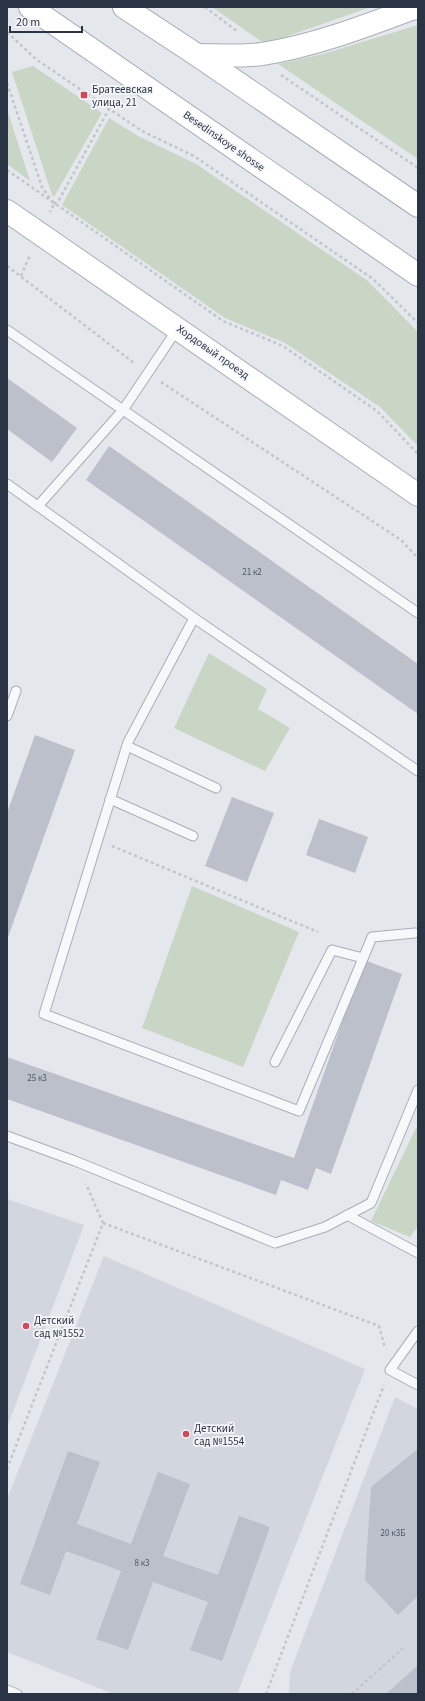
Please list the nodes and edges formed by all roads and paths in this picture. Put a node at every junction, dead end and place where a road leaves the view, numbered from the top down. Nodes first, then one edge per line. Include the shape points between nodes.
1 (30, 7) edge
2 (124, 7) edge
3 (205, 7) edge
4 (418, 8) edge
5 (7, 33) edge
6 (242, 35) dead end
7 (197, 55) junction
8 (275, 70) dead end
9 (7, 83) edge
10 (109, 109) junction
11 (418, 168) edge
12 (7, 170) edge
13 (54, 204) junction
14 (418, 206) edge
15 (7, 211) edge
16 (40, 232) junction
17 (7, 266) edge
18 (418, 275) edge
19 (21, 276) junction
20 (418, 322) edge
21 (178, 328) junction
22 (7, 330) edge
23 (147, 373) junction
24 (123, 410) junction
25 (418, 454) edge
26 (7, 484) edge
27 (418, 495) edge
28 (38, 506) junction
29 (418, 558) edge
30 (418, 613) edge
31 (194, 618) junction
32 (16, 691) dead end
33 (7, 716) edge
34 (127, 746) junction
35 (418, 770) edge
36 (216, 788) dead end
37 (110, 799) junction
38 (193, 836) dead end
39 (98, 840) junction
40 (318, 932) dead end
41 (417, 932) edge
42 (363, 958) junction
43 (275, 1062) dead end
44 (418, 1090) edge
45 (7, 1136) edge
46 (75, 1161) junction
47 (348, 1215) junction
48 (104, 1223) junction
49 (418, 1253) edge
50 (418, 1331) edge
51 (390, 1370) junction
52 (418, 1385) edge
53 (7, 1469) edge
54 (403, 1648) dead end
55 (7, 1690) edge
56 (17, 1694) edge
57 (266, 1694) edge
58 (352, 1694) edge

1 - 18 main road, Besedinskoye shosse
2 - 7 main road
3 - 6 path
4 - 7 main road via 302,46 255,54
5 - 10 path via 37,60
7 - 14 main road
8 - 11 path
9 - 13 path via 42,187
10 - 13 path via 59,200
10 - 20 path via 142,132 194,156 367,274
12 - 13 path
13 - 16 path
13 - 25 path via 223,321 283,346 377,411
15 - 16 main road, Хордовый проезд
16 - 19 path
16 - 21 main road, Хордовый проезд
17 - 19 path
19 - 23 path
21 - 23 lane
21 - 27 main road, Хордовый проезд
22 - 24 lane
23 - 24 lane
23 - 29 path via 401,540
24 - 28 lane
24 - 30 lane
26 - 28 lane
28 - 31 lane
31 - 34 lane
31 - 35 lane
32 - 33 lane
34 - 36 lane
34 - 37 lane
37 - 38 lane
37 - 39 lane
39 - 40 path
39 - 42 lane via 44,1014 299,1111
41 - 42 lane via 372,937
42 - 43 lane via 332,950
44 - 47 lane via 371,1203
45 - 46 lane
46 - 47 lane via 275,1242 325,1227
46 - 48 path
47 - 49 lane
48 - 51 path via 380,1326
48 - 53 path
50 - 51 lane
51 - 52 lane
51 - 57 path
54 - 58 path
55 - 56 lane

